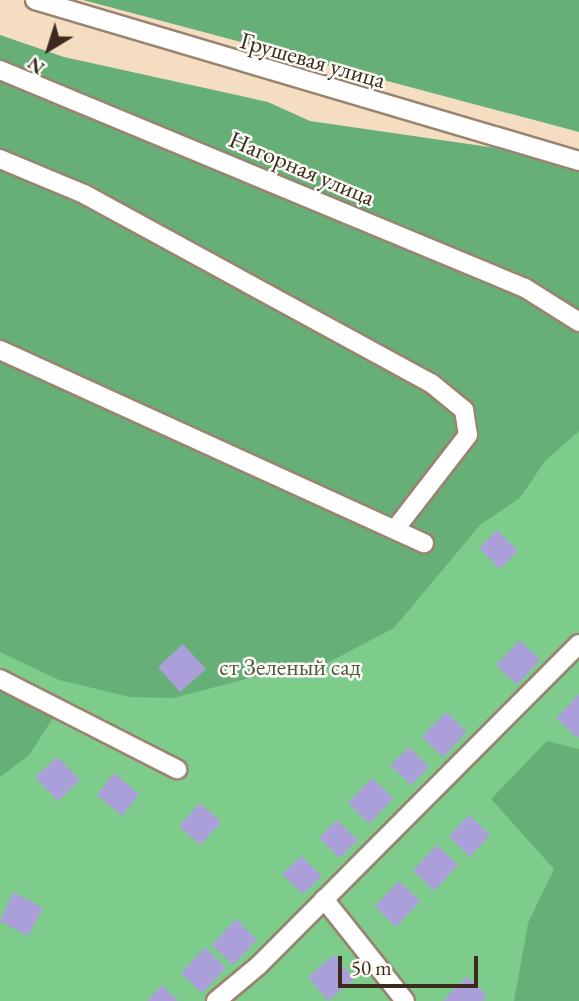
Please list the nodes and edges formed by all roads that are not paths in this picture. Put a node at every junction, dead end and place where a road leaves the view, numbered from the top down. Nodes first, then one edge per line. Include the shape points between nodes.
1 (35, 0) edge
2 (0, 70) edge
3 (0, 159) edge
4 (579, 161) edge
5 (579, 322) edge
6 (0, 351) edge
7 (396, 528) junction
8 (424, 543) dead end
9 (579, 644) edge
10 (0, 679) edge
11 (177, 769) dead end
12 (324, 899) junction
13 (216, 1001) edge
14 (405, 1001) edge

1 - 4 street, Грушевая улица
2 - 5 street, Нагорная улица via 525,288
3 - 7 street via 84,194 431,383 464,410 468,435
6 - 7 street
7 - 8 street
9 - 12 street
10 - 11 street
12 - 13 street
12 - 14 street

